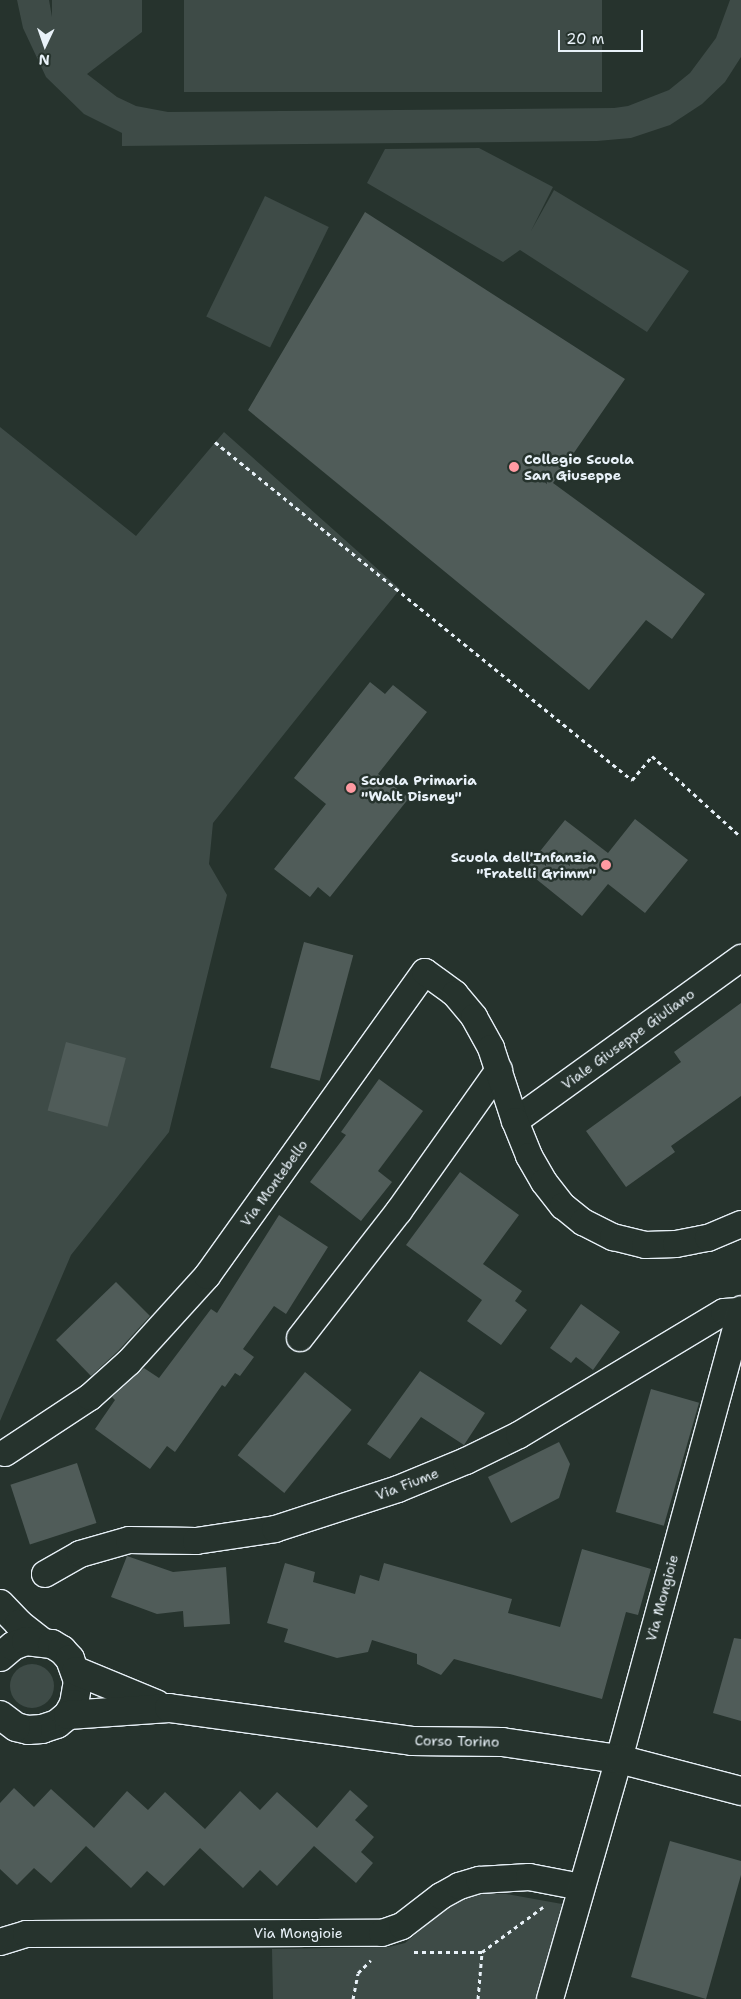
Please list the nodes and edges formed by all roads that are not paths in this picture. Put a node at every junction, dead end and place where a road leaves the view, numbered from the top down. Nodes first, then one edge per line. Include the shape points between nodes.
1 (741, 958) edge
2 (498, 1070) junction
3 (514, 1121) junction
4 (741, 1224) edge
5 (740, 1310) edge
6 (300, 1338) dead end
7 (5, 1453) dead end
8 (45, 1574) dead end
9 (0, 1604) edge
10 (41, 1641) junction
11 (0, 1657) edge
12 (76, 1672) junction
13 (169, 1708) junction
14 (68, 1715) junction
15 (5, 1725) edge
16 (619, 1759) junction
17 (741, 1791) edge
18 (577, 1886) junction
19 (0, 1942) edge
20 (550, 1999) edge

1 - 3 street, Viale Giuseppe Giuliano
2 - 3 street, Via Montebello
2 - 6 street via 399,1211
2 - 7 street, Via Montebello via 491,1048 474,1017 455,994 426,972 207,1276 129,1362 90,1397
3 - 4 street, Via Montebello via 532,1162 563,1206 584,1222 613,1237 645,1245 676,1244 708,1238
5 - 8 street, Via Fiume via 724,1312 519,1435 398,1489 275,1529 196,1540 129,1540 80,1554
5 - 16 street, Via Mongioie
9 - 10 main road
10 - 11 main road via 26,1641 13,1646
10 - 12 main road via 62,1650
12 - 13 main road, Corso Torino
12 - 14 main road via 78,1693
13 - 14 main road, Corso Torino
13 - 16 main road, Corso Torino via 412,1741 502,1742
14 - 15 main road via 57,1724 42,1729
16 - 17 main road, Corso Torino
16 - 18 street, Via Mongioie
18 - 19 street, Via Mongioie via 529,1878 479,1880 459,1886 402,1926 382,1933 26,1934
18 - 20 street, Via Mongioie

